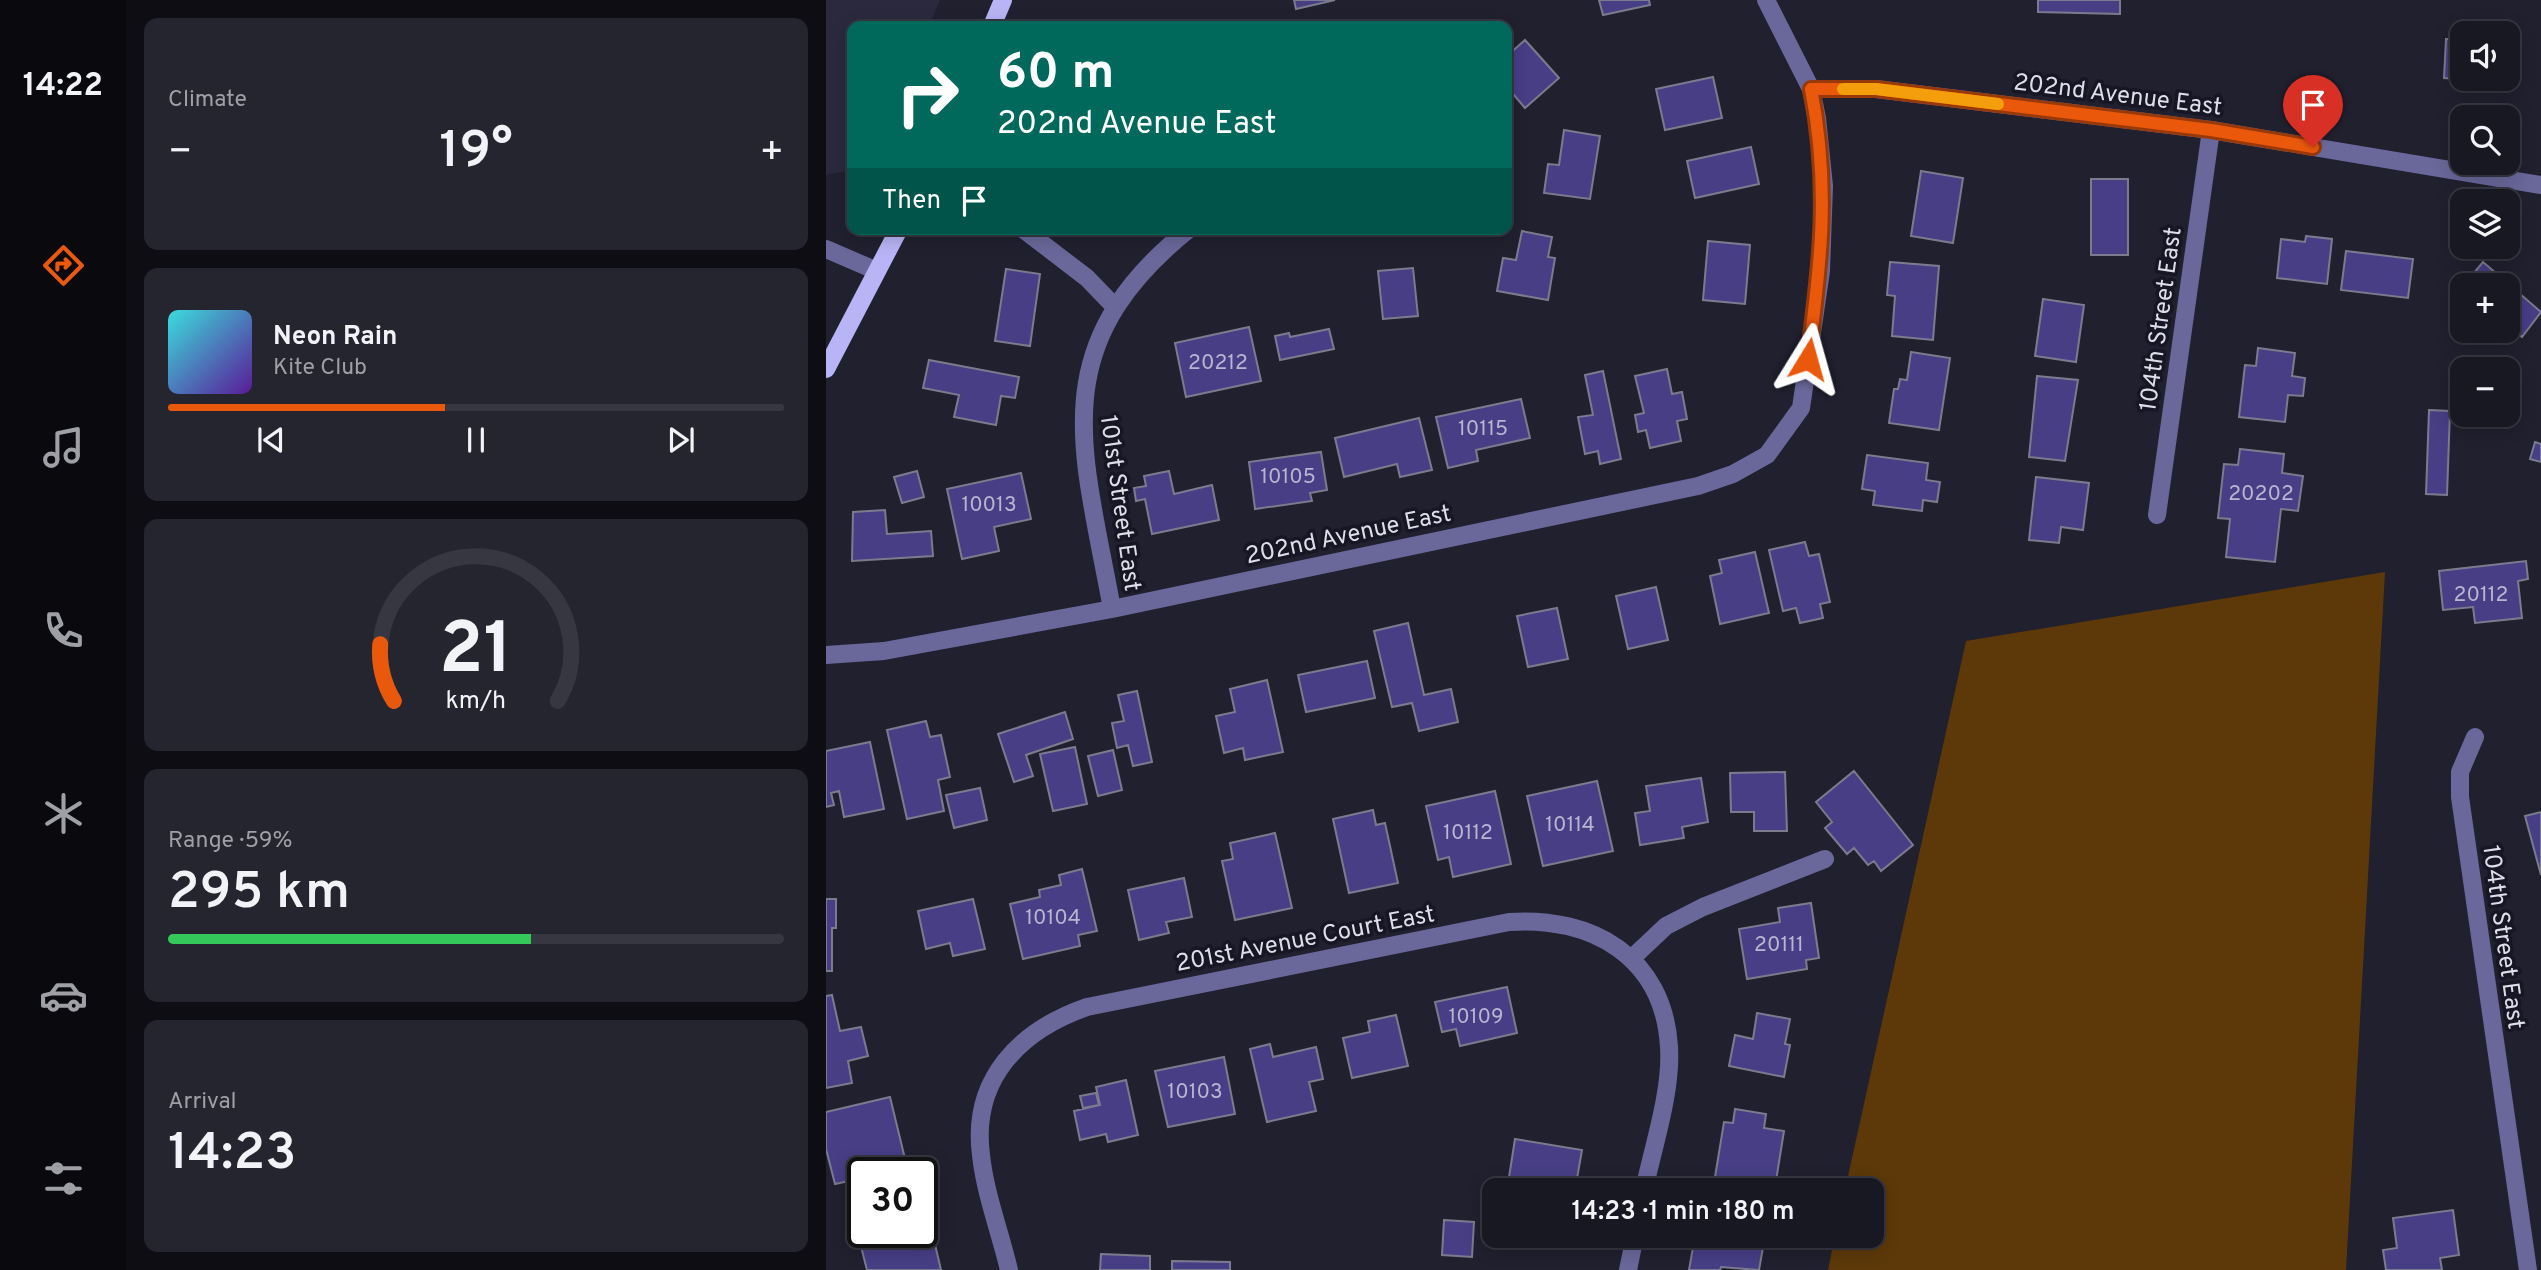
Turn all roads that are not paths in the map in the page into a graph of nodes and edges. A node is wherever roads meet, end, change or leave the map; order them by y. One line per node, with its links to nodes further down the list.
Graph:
1 (1003, 0): 3 (main road)
2 (1766, 0): 4 (street, 202nd Avenue East)
3 (994, 21)
4 (1811, 89): 5 (street, 202nd Avenue East); 15 (street, 202nd Avenue East)
5 (2211, 130): 6 (street, 202nd Avenue East); 14 (street, 104th Street East)
6 (2541, 185)
7 (896, 235): 11 (main road)
8 (1031, 235): 12 (street)
9 (1182, 235): 12 (street, 101st Street East)
10 (826, 249): 11 (street)
11 (877, 271): 13 (main road)
12 (1115, 307): 15 (street, 101st Street East)
13 (826, 369)
14 (2157, 515)
15 (1112, 609): 16 (street, 202nd Avenue East)
16 (826, 655)
17 (2474, 737): 24 (street, 104th Street East)
18 (1825, 859): 19 (street)
19 (1630, 958): 20 (street, 201st Avenue Court East); 22 (street, 201st Avenue Court East)
20 (1646, 1178)
21 (1633, 1248): 23 (street)
22 (1009, 1270)
23 (1628, 1270)
24 (2528, 1270)

